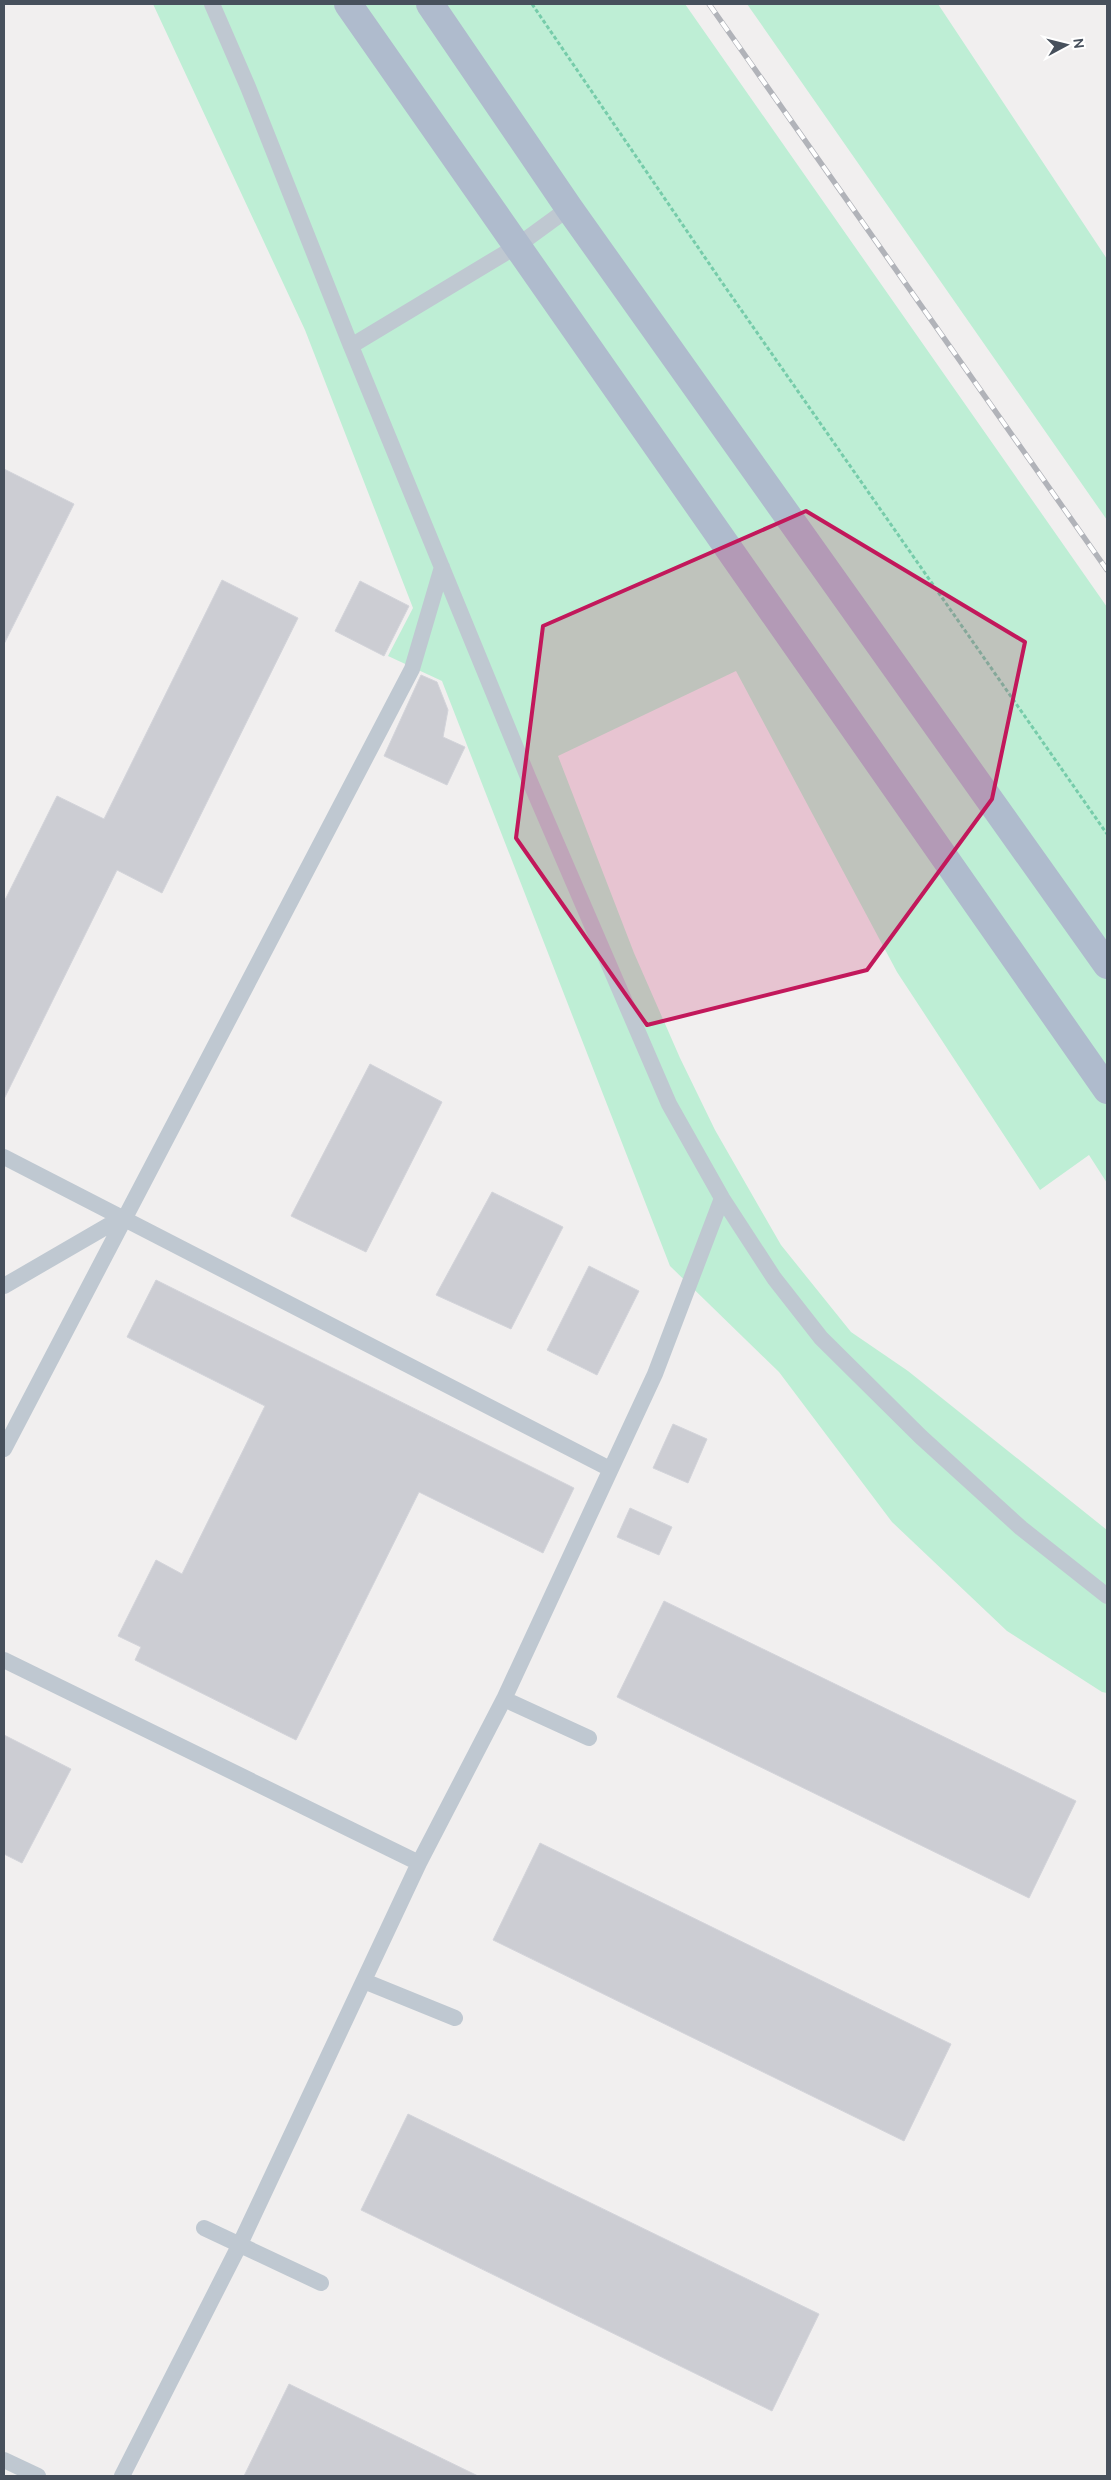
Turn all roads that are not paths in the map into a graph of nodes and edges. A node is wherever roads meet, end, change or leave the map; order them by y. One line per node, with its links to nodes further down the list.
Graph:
1 (212, 4): 6 (lane)
2 (348, 4): 5 (main road)
3 (430, 4): 4 (main road)
4 (570, 208): 5 (lane); 8 (main road)
5 (517, 246): 6 (lane); 9 (main road)
6 (351, 346): 7 (lane)
7 (442, 567): 11 (lane); 12 (lane)
8 (1107, 965)
9 (1107, 1090)
10 (4, 1157): 12 (lane)
11 (722, 1198): 15 (lane); 16 (lane)
12 (123, 1217): 13 (lane); 14 (lane); 15 (lane)
13 (4, 1286)
14 (4, 1449)
15 (610, 1469): 18 (lane)
16 (1107, 1596)
17 (4, 1660): 20 (lane)
18 (504, 1699): 19 (lane); 20 (lane)
19 (590, 1738)
20 (419, 1863): 21 (lane)
21 (364, 1981): 22 (lane); 24 (lane)
22 (455, 2018)
23 (204, 2228): 24 (lane)
24 (240, 2244): 25 (lane); 28 (lane)
25 (320, 2283)
26 (4, 2460): 27 (lane)
27 (38, 2476)
28 (122, 2476)

